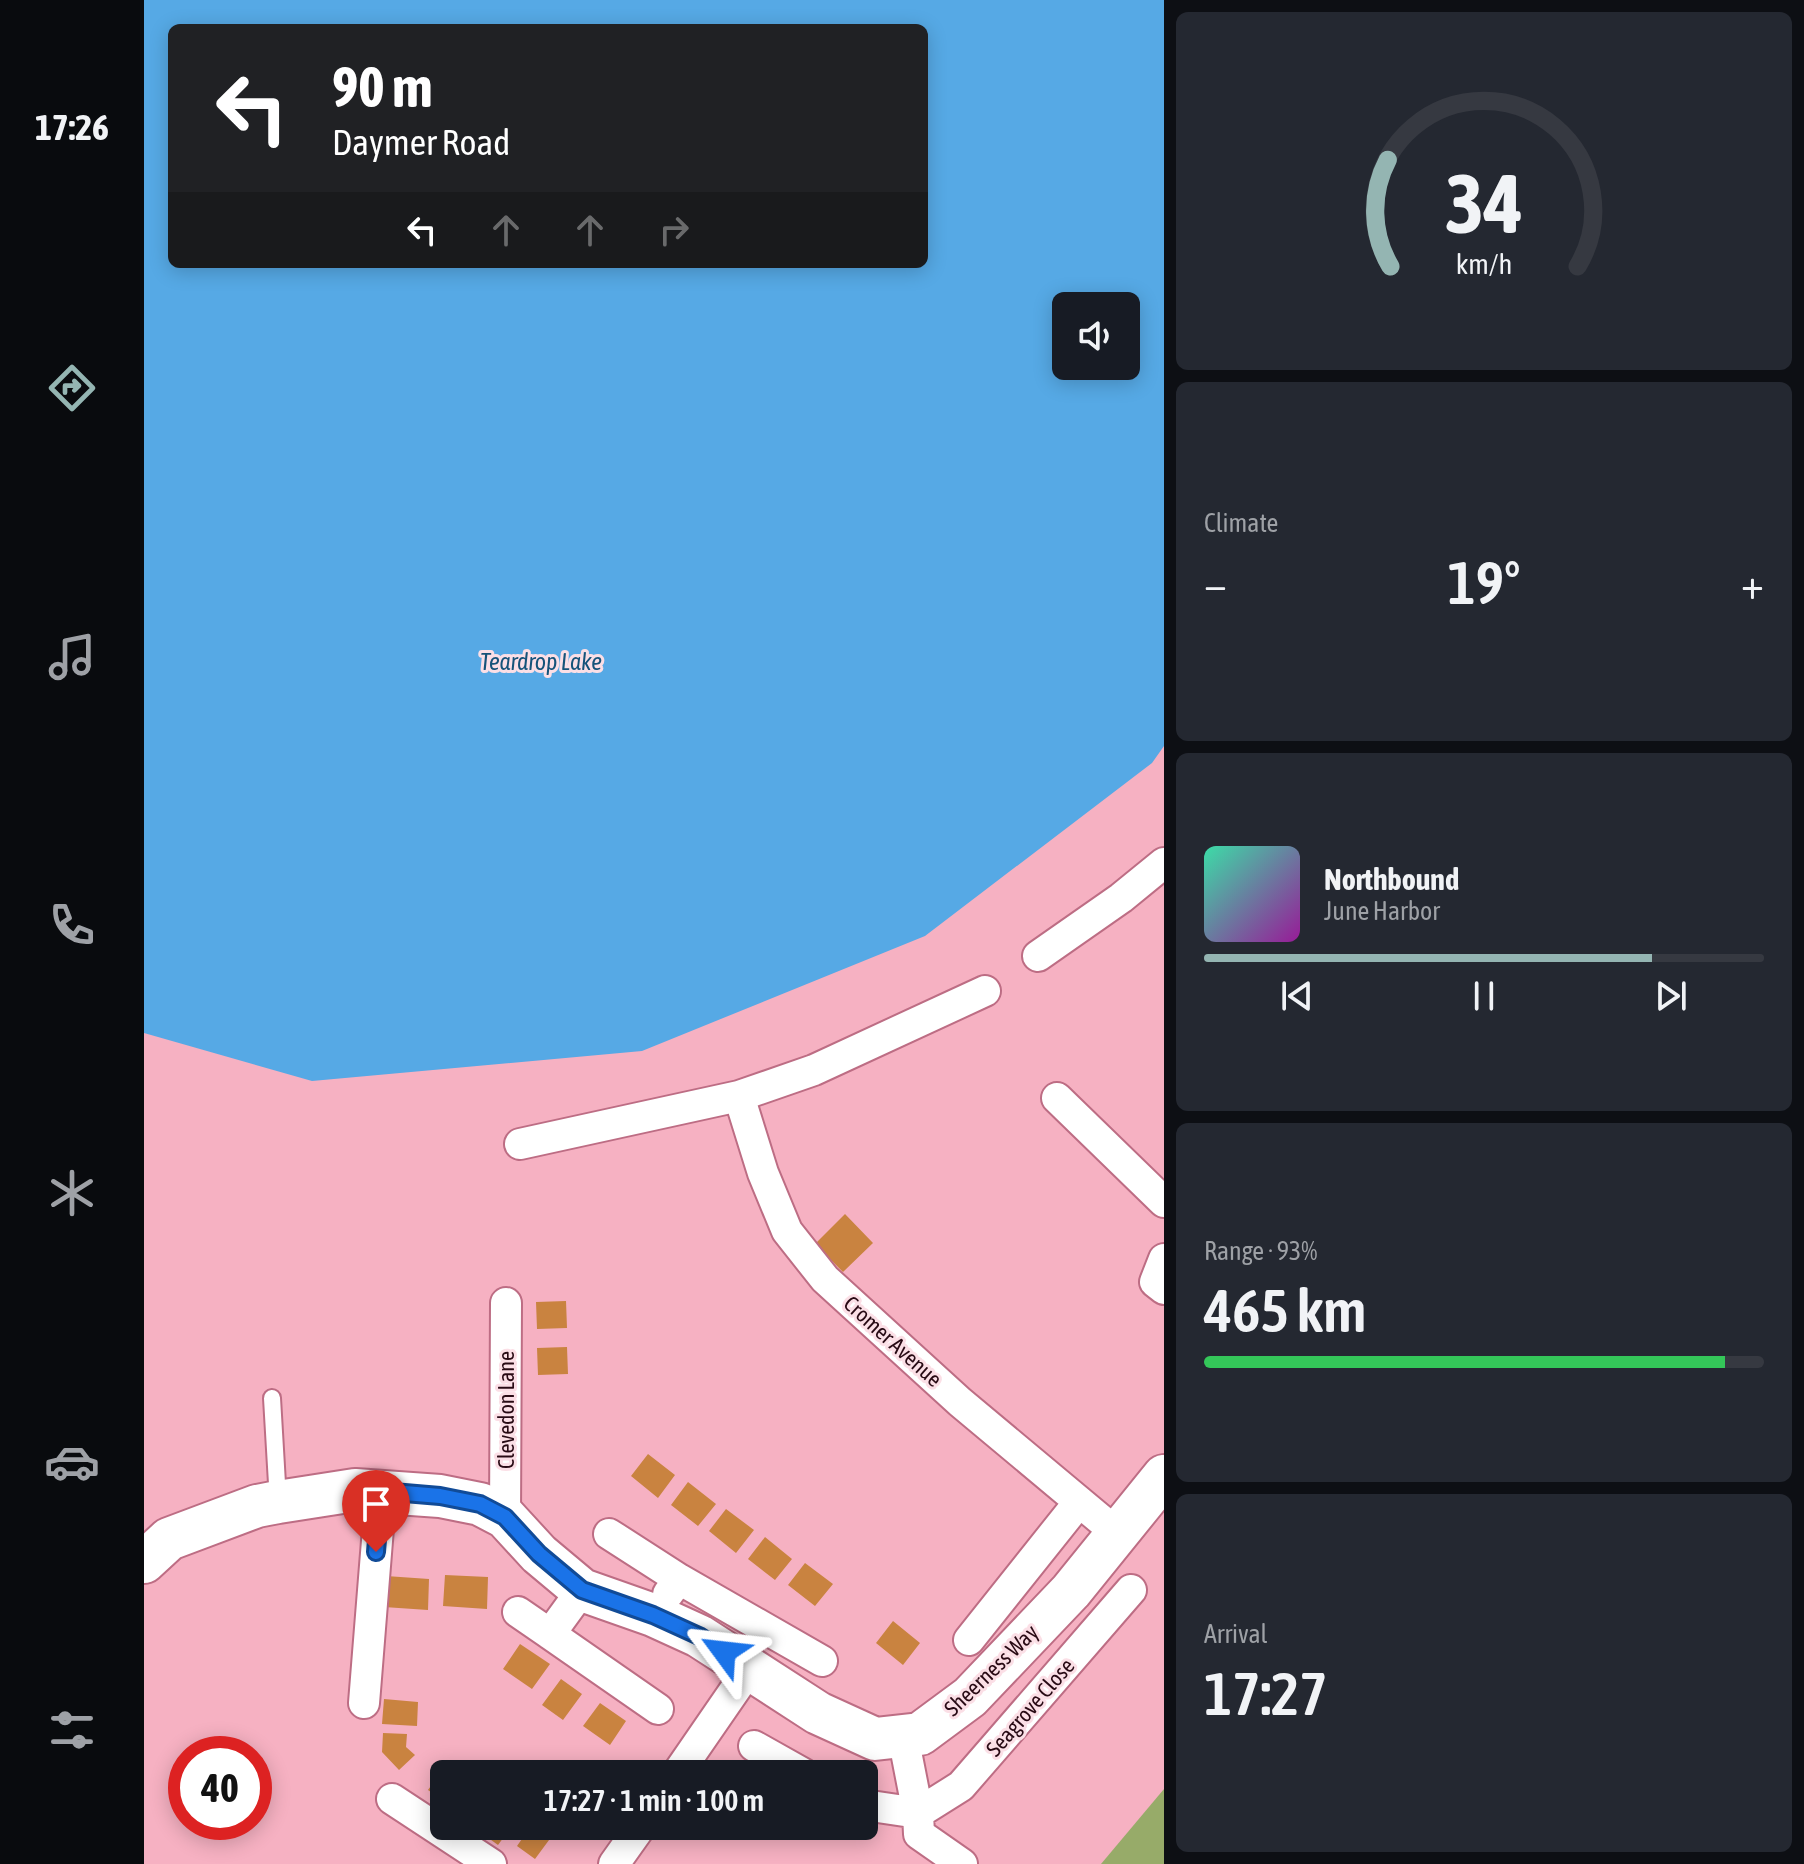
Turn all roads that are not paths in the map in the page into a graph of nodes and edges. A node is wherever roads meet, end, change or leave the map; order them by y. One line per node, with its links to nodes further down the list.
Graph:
1 (1164, 863): 2 (street)
2 (1038, 956)
3 (985, 991): 4 (street)
4 (739, 1096): 6 (street); 15 (street, Cromer Avenue)
5 (1057, 1098): 7 (street)
6 (520, 1144)
7 (1164, 1202)
8 (1164, 1259): 9 (street)
9 (1164, 1289)
10 (506, 1303): 16 (street, Clevedon Lane)
11 (272, 1398): 14 (lane)
12 (1163, 1482): 18 (street, Sheerness Way)
13 (381, 1491): 14 (street, Sheerness Way); 16 (street, Sheerness Way); 29 (street)
14 (278, 1502): 19 (street, Sheerness Way)
15 (1079, 1502): 18 (street, Cromer Avenue); 26 (street, Sheerness Way)
16 (505, 1517): 21 (street, Sheerness Way)
17 (609, 1534): 20 (street)
18 (1118, 1534): 31 (street, Sheerness Way)
19 (144, 1562)
20 (679, 1579): 24 (street); 27 (street)
21 (582, 1590): 24 (street, Sheerness Way); 25 (street)
22 (1131, 1590): 37 (street, Seagrove Close)
23 (518, 1612): 25 (street)
24 (653, 1615): 28 (street, Sheerness Way)
25 (550, 1634): 30 (street)
26 (969, 1640)
27 (822, 1661)
28 (750, 1668): 31 (street, Sheerness Way); 33 (street)
29 (364, 1703)
30 (658, 1709)
31 (903, 1736): 37 (street)
32 (754, 1746): 34 (street)
33 (687, 1760)
34 (779, 1760)
35 (392, 1799): 39 (street)
36 (878, 1807): 37 (street)
37 (918, 1813): 41 (street)
38 (631, 1840): 40 (street)
39 (491, 1864)
40 (614, 1864)
41 (962, 1864)

